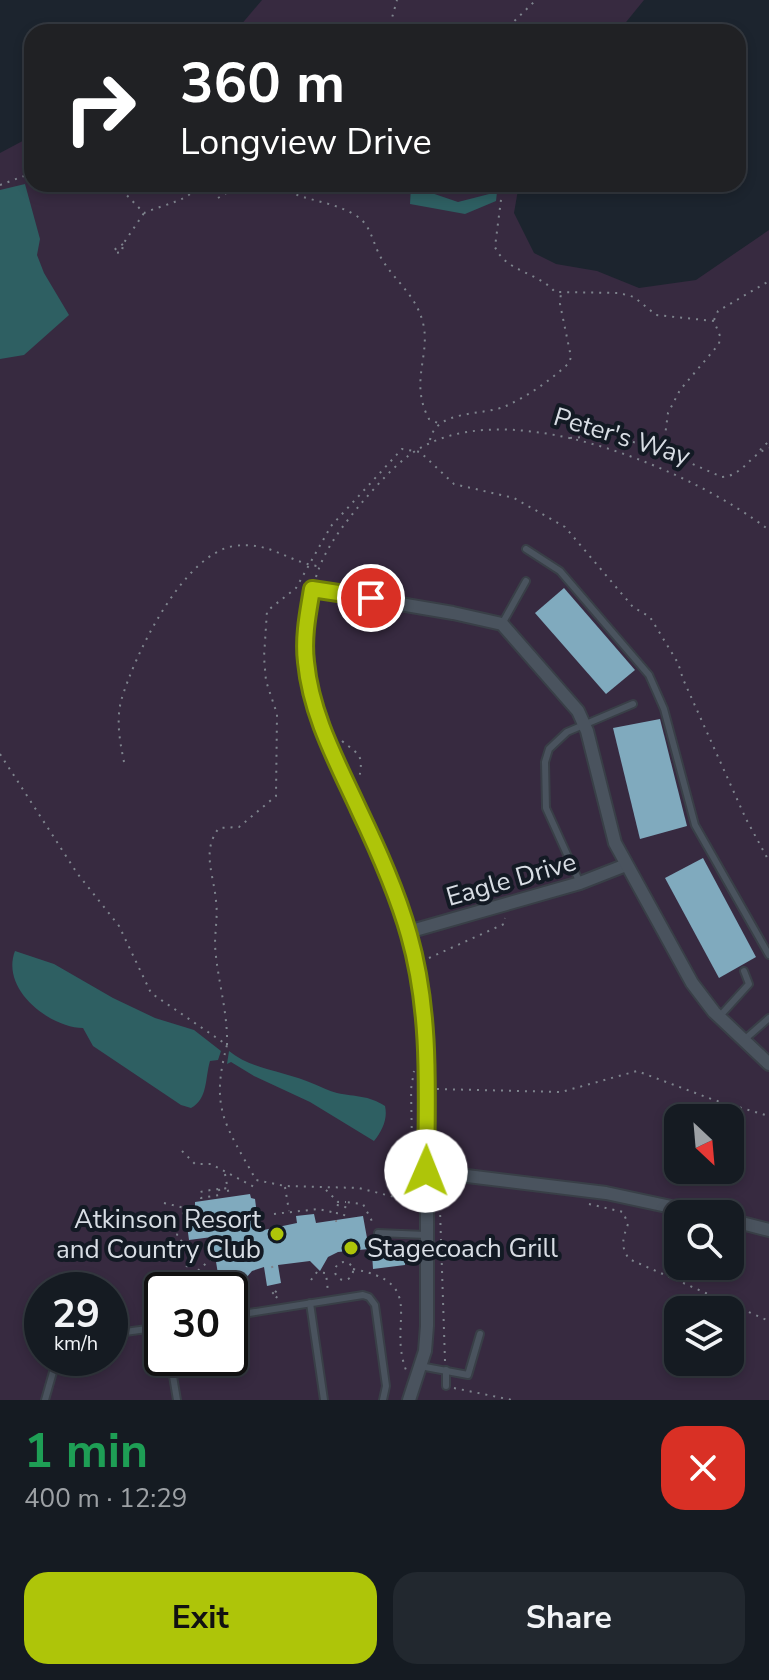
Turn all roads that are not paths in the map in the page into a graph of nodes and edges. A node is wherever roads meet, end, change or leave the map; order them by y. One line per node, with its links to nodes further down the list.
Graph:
1 (526, 549): 9 (lane)
2 (526, 581): 3 (lane)
3 (502, 624): 5 (street); 8 (street)
4 (633, 704): 5 (lane)
5 (584, 725): 6 (street); 7 (lane)
6 (626, 865): 7 (street, Eagle Drive); 11 (street)
7 (580, 883): 8 (street, Eagle Drive)
8 (408, 932): 15 (street)
9 (769, 955)
10 (744, 971): 11 (lane)
11 (719, 1017): 13 (street)
12 (769, 1018): 13 (lane)
13 (744, 1040): 14 (street)
14 (769, 1064)
15 (426, 1171): 16 (street); 20 (street)
16 (664, 1205)
17 (744, 1224): 18 (street)
18 (769, 1230)
19 (378, 1233): 20 (lane)
20 (426, 1235): 25 (street)
21 (310, 1303): 22 (lane); 31 (lane); 32 (lane)
22 (248, 1313)
23 (480, 1334): 24 (lane)
24 (446, 1370): 25 (lane); 28 (lane)
25 (419, 1372): 33 (street)
26 (52, 1376): 29 (lane)
27 (173, 1376): 30 (lane)
28 (446, 1386)
29 (45, 1400)
30 (177, 1400)
31 (324, 1400)
32 (383, 1400)
33 (409, 1400)

